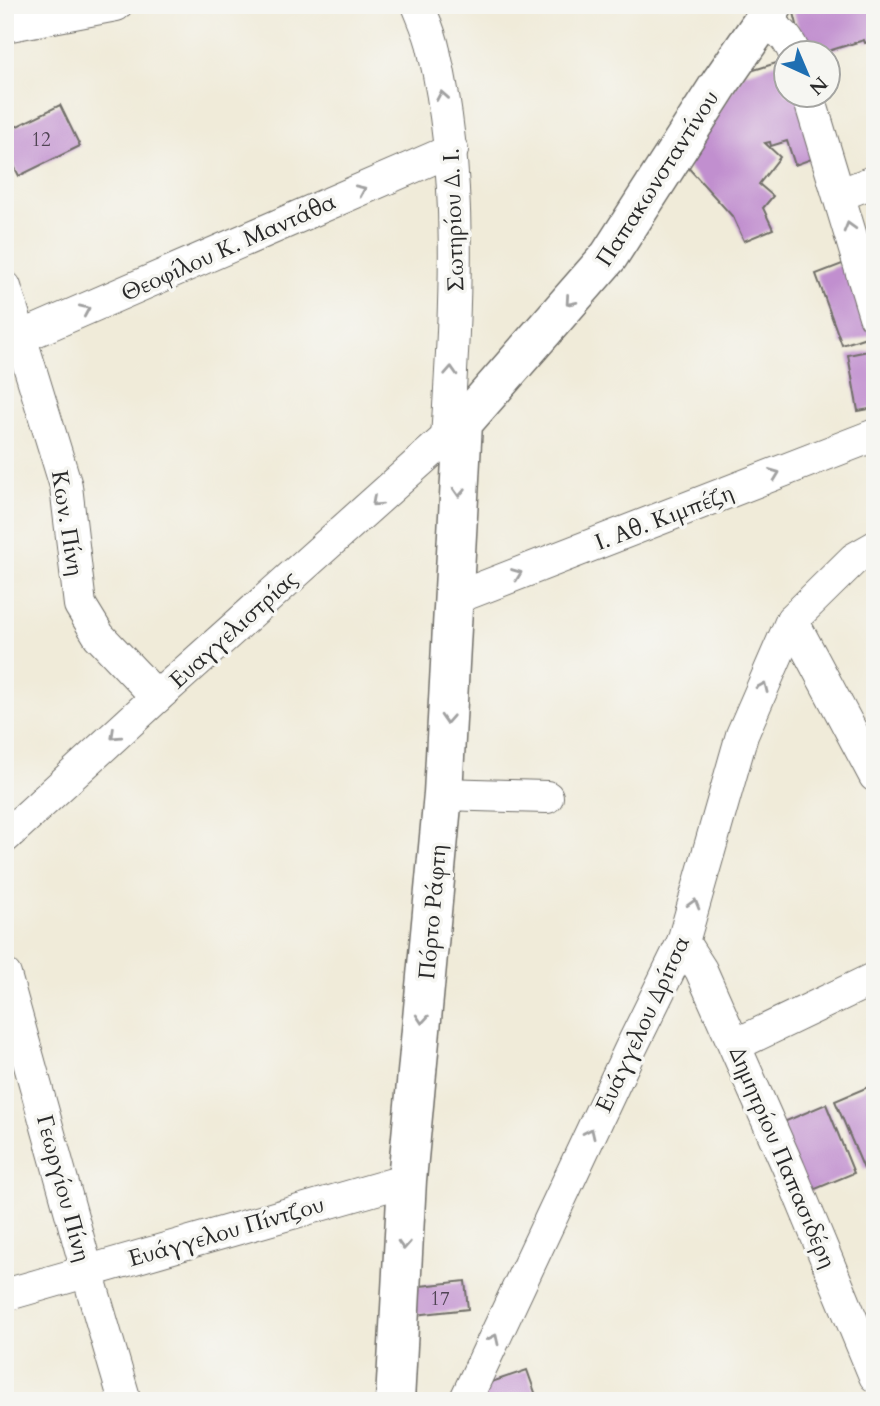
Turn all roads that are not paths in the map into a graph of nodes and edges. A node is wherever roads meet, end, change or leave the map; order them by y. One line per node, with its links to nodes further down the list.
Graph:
1 (116, 5): 4 (street)
2 (418, 5): 7 (street, Σωτηρίου Δ. Ι., one-way to 2)
3 (768, 14): 5 (street); 13 (main road, Παπακωνσταντίνου, one-way to 13)
4 (5, 26)
5 (787, 38)
6 (812, 108): 9 (street)
7 (452, 150): 12 (street, Θεοφίλου Κ. Μαντάθα, one-way to 7); 13 (street, Σωτηρίου Δ. Ι., one-way to 7)
8 (875, 181): 9 (street)
9 (839, 195): 11 (street, one-way to 9)
10 (5, 287): 12 (street, Κων. Πίνη)
11 (875, 316)
12 (14, 341): 18 (street, Κων. Πίνη)
13 (455, 431): 16 (main road, Πόρτο Ράφτη, one-way to 16); 18 (street, Ευαγγελιστρίας, one-way to 18)
14 (875, 435): 16 (street, Ι. Αθ. Κιμπέζη, one-way to 14)
15 (875, 548): 17 (street, Ευάγγελου Δρίτσα)
16 (453, 599): 20 (main road, Πόρτο Ράφτη, one-way to 20)
17 (793, 620): 19 (street); 23 (street, Ευάγγελου Δρίτσα, one-way to 17)
18 (157, 697): 22 (street, Ευαγγελιστρίας, one-way to 22)
19 (875, 776)
20 (443, 794): 21 (street); 27 (main road, Πόρτο Ράφτη, one-way to 27)
21 (547, 797)
22 (5, 837)
23 (683, 942): 26 (street, Δημητρίου Παπασιδέρη); 33 (street, Ευάγγελου Δρίτσα, one-way to 23)
24 (5, 975): 28 (street, Γεωργίου Πίνη)
25 (875, 978): 26 (street)
26 (735, 1045): 30 (street, Δημητρίου Παπασιδέρη)
27 (407, 1180): 28 (street, Ευάγγελου Πίντζου); 32 (main road, Πόρτο Ράφτη, one-way to 32)
28 (87, 1271): 29 (street, Ευάγγελου Πίντζου); 31 (street, Γεωργίου Πίνη)
29 (5, 1295)
30 (875, 1376)
31 (125, 1401)
32 (395, 1401)
33 (465, 1401)

